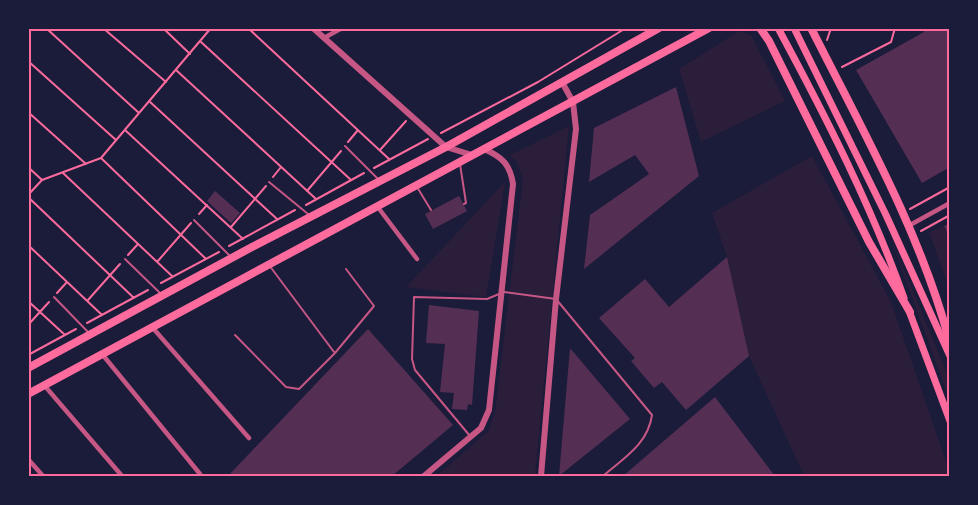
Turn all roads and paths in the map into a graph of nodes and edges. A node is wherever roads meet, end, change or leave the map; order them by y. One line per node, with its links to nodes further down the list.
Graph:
1 (46, 28): 29 (path)
2 (104, 28): 24 (path)
3 (163, 28): 20 (path)
4 (211, 28): 18 (path)
5 (248, 28): 32 (path)
6 (313, 28): 17 (street)
7 (342, 28): 17 (street)
8 (626, 28): 33 (path)
9 (659, 28): 25 (main road)
10 (709, 28): 27 (main road)
11 (760, 28): 94 (main road)
12 (778, 28): 94 (main road)
13 (794, 28): 104 (main road)
14 (811, 28): 69 (main road)
15 (831, 28): 19 (path)
16 (895, 28): 22 (path)
17 (324, 38): 30 (street)
18 (200, 41): 20 (path); 43 (path)
19 (826, 43)
20 (190, 54): 23 (path)
21 (28, 61): 34 (path)
22 (838, 68)
23 (176, 70): 24 (path); 47 (path)
24 (166, 82): 26 (path)
25 (562, 82): 27 (street); 37 (main road)
26 (149, 101): 29 (path); 57 (path)
27 (573, 102): 38 (main road); 90 (street)
28 (28, 112): 45 (path)
29 (139, 113): 31 (path)
30 (411, 116): 33 (street); 39 (path)
31 (125, 130): 34 (path); 61 (path)
32 (358, 130): 36 (path); 39 (path)
33 (434, 136): 35 (path); 37 (street)
34 (116, 140): 41 (path)
35 (417, 145)
36 (345, 146): 43 (path); 51 (lane)
37 (446, 147): 40 (street); 51 (main road)
38 (484, 149): 40 (main road); 86 (street)
39 (380, 150): 42 (path)
40 (472, 155): 44 (main road)
41 (101, 158): 45 (path); 72 (path)
42 (390, 159)
43 (331, 162): 50 (path); 55 (path)
44 (459, 162): 53 (main road); 60 (lane)
45 (86, 164): 48 (path)
46 (28, 167): 49 (path)
47 (281, 167): 52 (path); 55 (path)
48 (63, 172): 49 (path); 74 (path)
49 (42, 180): 56 (path)
50 (351, 180)
51 (380, 181): 66 (main road)
52 (269, 182): 57 (path); 66 (lane)
53 (416, 185): 62 (main road); 64 (lane)
54 (950, 187): 63 (path)
55 (307, 191): 58 (path)
56 (28, 196): 83 (path)
57 (255, 199): 68 (path); 70 (path)
58 (316, 200)
59 (950, 203): 69 (street)
60 (464, 204)
61 (207, 205): 67 (path); 70 (path)
62 (376, 205): 79 (street); 81 (main road)
63 (910, 209)
64 (431, 210)
65 (950, 215): 71 (path)
66 (310, 216): 76 (main road)
67 (194, 220): 72 (path); 76 (lane)
68 (278, 220)
69 (910, 225): 101 (main road)
70 (230, 227): 73 (path)
71 (920, 231)
72 (181, 235): 78 (path); 80 (path)
73 (243, 239)
74 (138, 244): 77 (path); 80 (path)
75 (28, 245): 85 (path)
76 (232, 258): 87 (main road)
77 (125, 259): 83 (path); 87 (lane)
78 (206, 259)
79 (417, 259)
80 (157, 262): 84 (path)
81 (268, 263): 97 (main road); 102 (lane)
82 (346, 269): 102 (lane)
83 (111, 275): 89 (path); 92 (path)
84 (172, 277)
85 (68, 282): 88 (path); 92 (path)
86 (502, 291): 90 (lane); 109 (street); 109 (lane)
87 (162, 295): 98 (main road)
88 (54, 297): 93 (path); 98 (lane)
89 (134, 298)
90 (556, 299): 116 (street); 117 (lane)
91 (28, 301): 93 (path)
92 (88, 301): 95 (path)
93 (40, 312): 96 (path); 100 (path)
94 (909, 312): 108 (main road)
95 (102, 315)
96 (28, 325)
97 (152, 327): 103 (main road); 110 (street)
98 (89, 334): 105 (main road)
99 (235, 334): 102 (lane)
100 (65, 335)
101 (950, 343)
102 (335, 353)
103 (102, 354): 106 (main road); 112 (street)
104 (950, 357)
105 (28, 368)
106 (44, 385): 107 (main road); 114 (street)
107 (28, 394)
108 (950, 421)
109 (471, 437): 115 (street)
110 (249, 438)
111 (28, 459): 113 (street)
112 (200, 474)
113 (43, 477)
114 (123, 477)
115 (424, 477)
116 (541, 477)
117 (603, 477)

